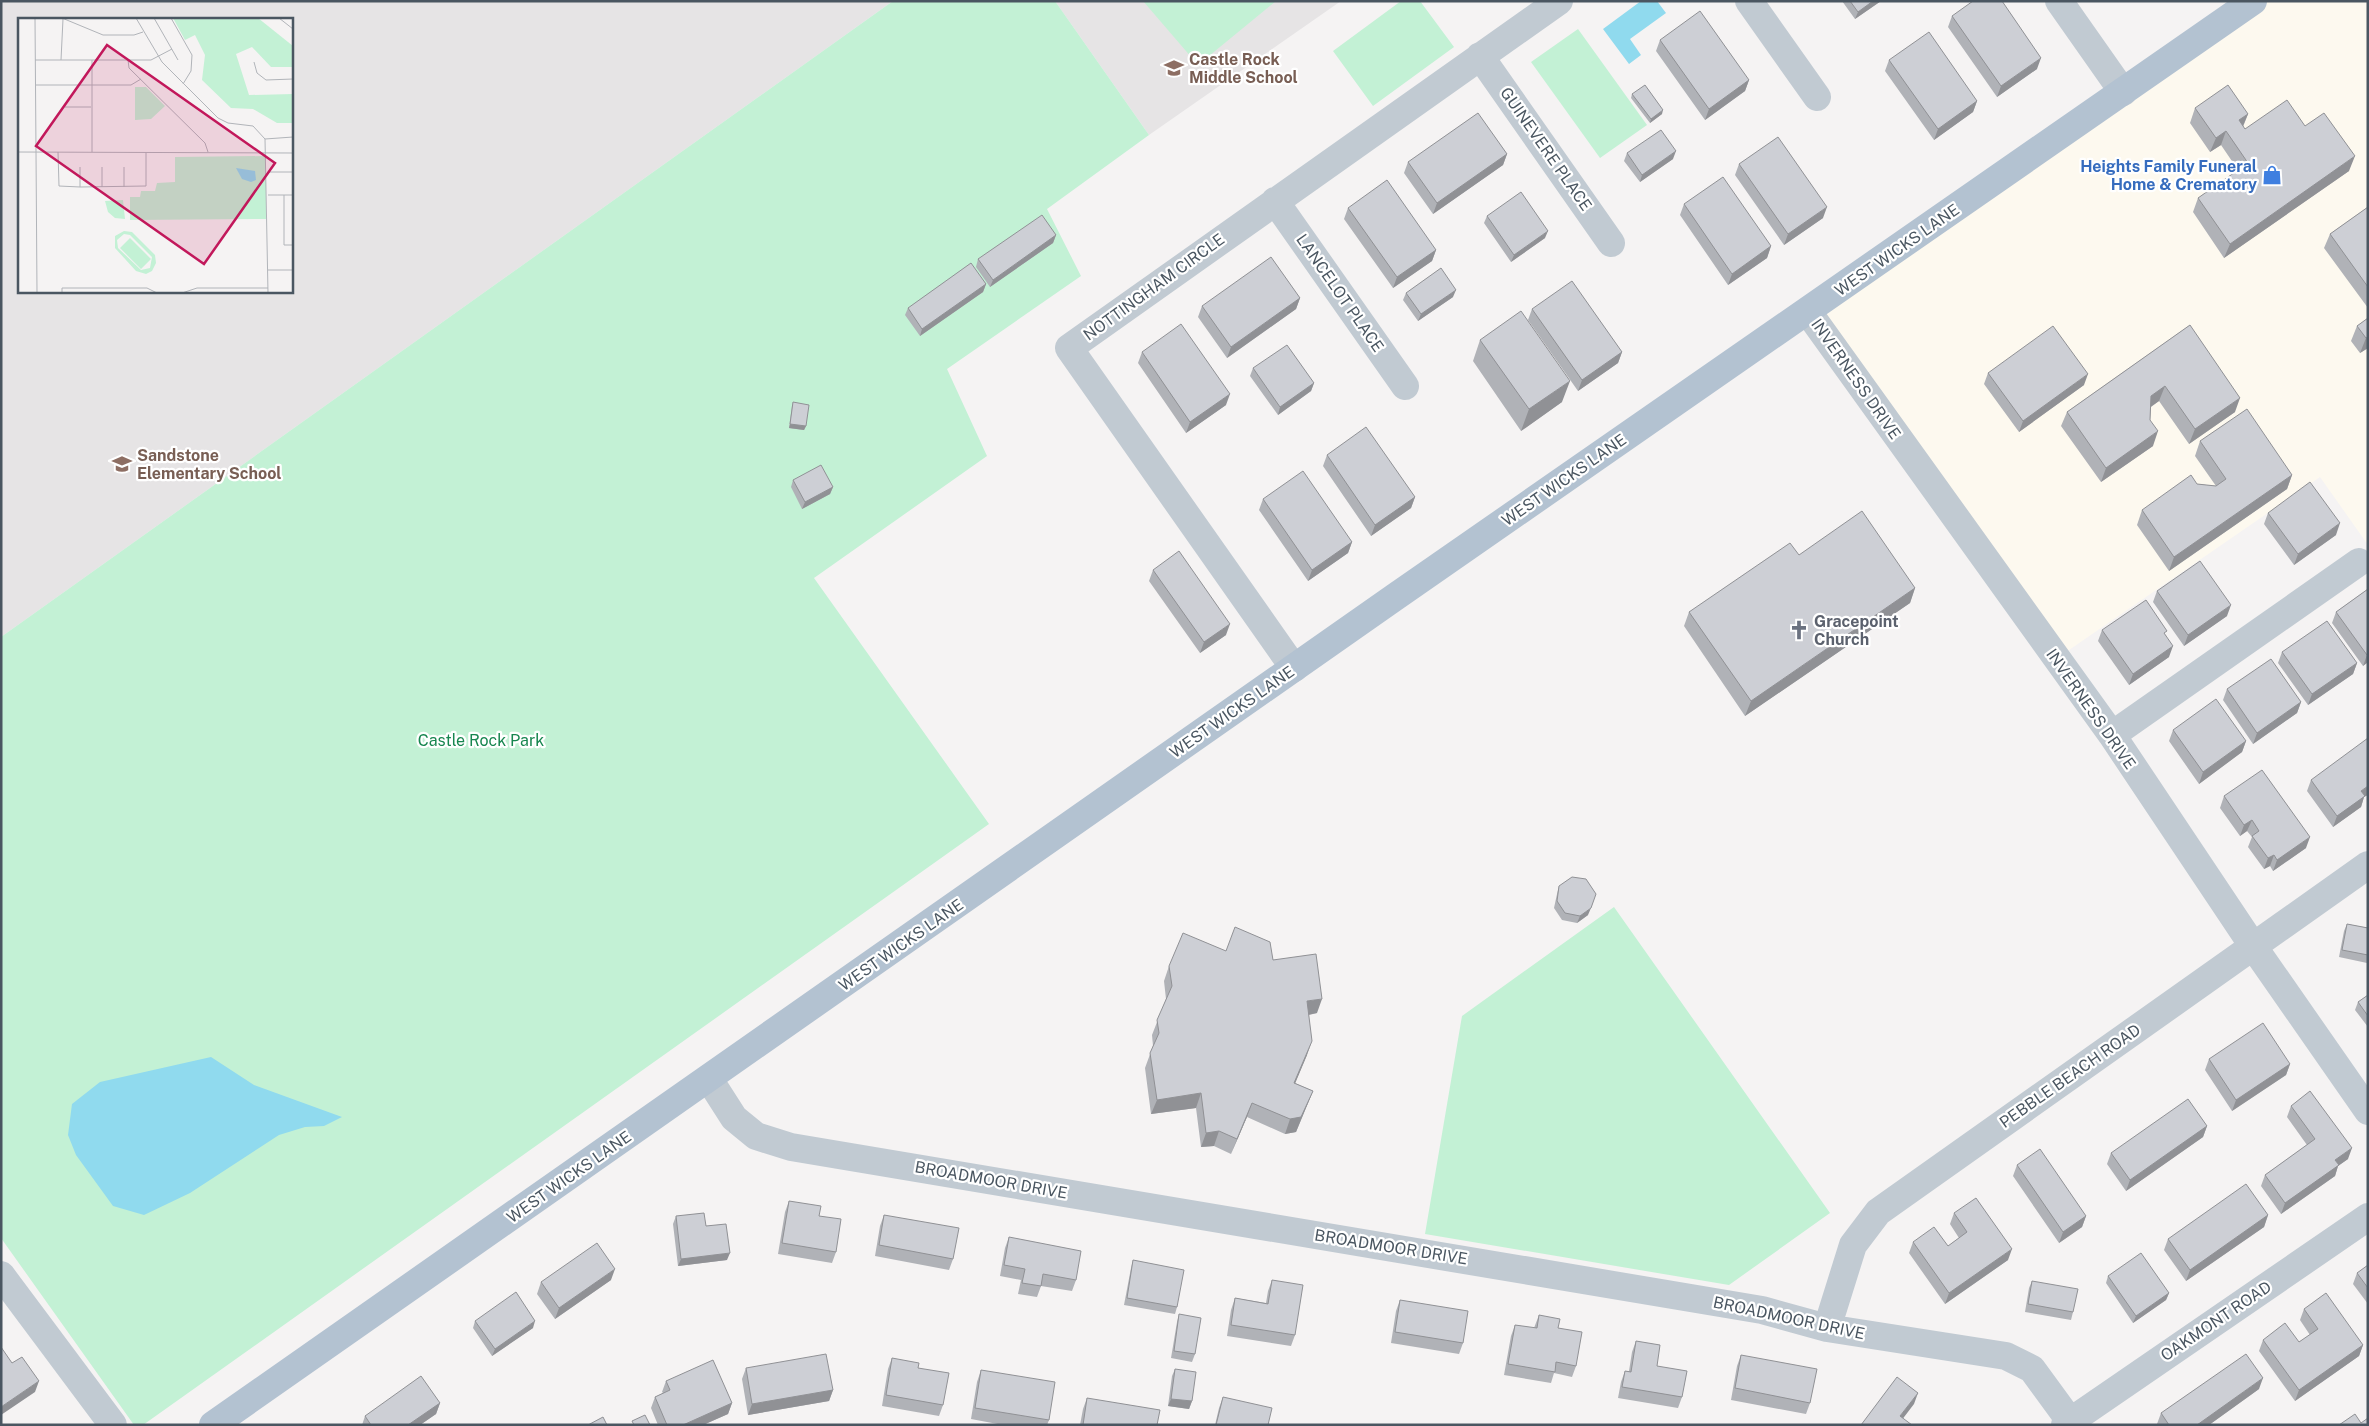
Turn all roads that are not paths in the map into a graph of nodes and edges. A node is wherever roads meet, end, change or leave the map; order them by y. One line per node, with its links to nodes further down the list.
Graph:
1 (1559, 1): 5 (street, NOTTINGHAM CIRCLE)
2 (1749, 1): 7 (street)
3 (2058, 1): 6 (street)
4 (2253, 1): 6 (main road, WEST WICKS LANE)
5 (1480, 56): 8 (street, NOTTINGHAM CIRCLE); 9 (street, GUINEVERE PLACE)
6 (2123, 92): 10 (main road, WEST WICKS LANE)
7 (1818, 97)
8 (1275, 201): 11 (street, LANCELOT PLACE); 13 (street, NOTTINGHAM CIRCLE)
9 (1611, 243)
10 (1808, 312): 13 (main road, WEST WICKS LANE); 14 (street, INVERNESS DRIVE)
11 (1405, 386)
12 (2359, 562): 14 (street)
13 (1294, 668): 17 (main road, WEST WICKS LANE)
14 (2112, 735): 16 (street, INVERNESS DRIVE)
15 (2368, 865): 16 (street, PEBBLE BEACH ROAD)
16 (2253, 946): 18 (street, INVERNESS DRIVE); 21 (street, PEBBLE BEACH ROAD)
17 (709, 1079): 21 (street, BROADMOOR DRIVE); 24 (main road, WEST WICKS LANE)
18 (2368, 1111)
19 (2368, 1217): 22 (street, OAKMONT ROAD)
20 (5, 1290): 23 (street)
21 (1827, 1328): 22 (street, BROADMOOR DRIVE)
22 (2068, 1423)
23 (113, 1425)
24 (213, 1425)

